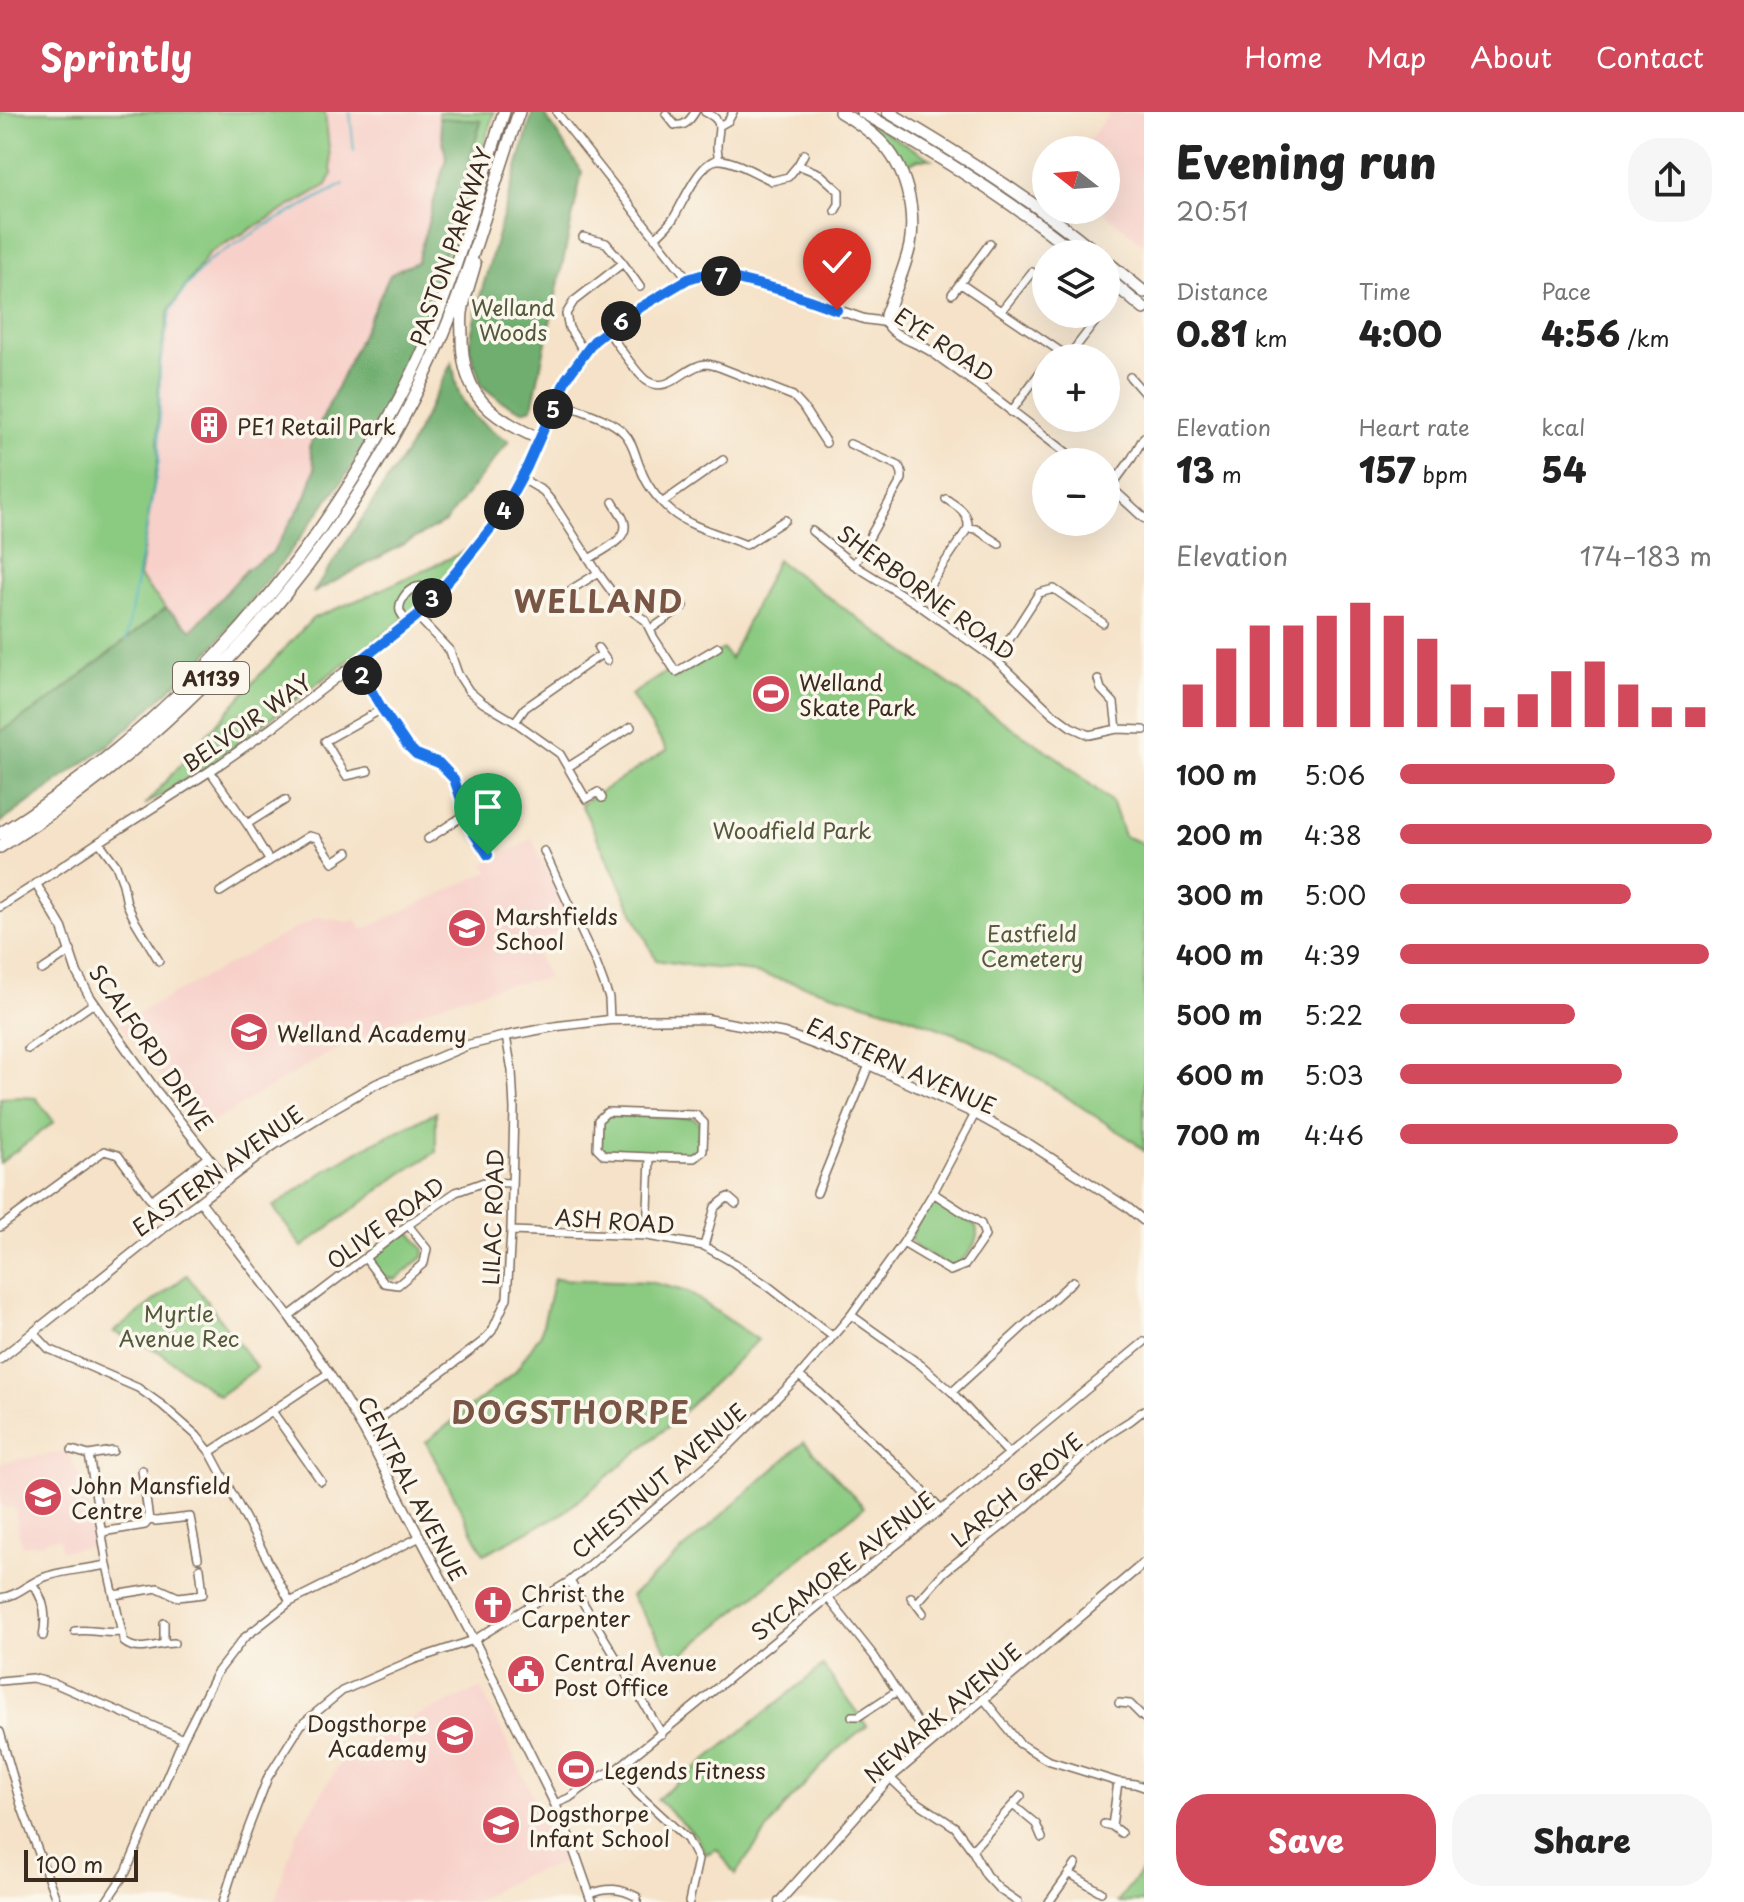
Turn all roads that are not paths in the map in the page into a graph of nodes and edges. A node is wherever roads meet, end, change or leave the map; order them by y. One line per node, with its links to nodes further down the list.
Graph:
1 (504, 112): 88 (highway, PASTON PARKWAY / A1139)
2 (519, 112): 16 (highway, PASTON PARKWAY / A1139)
3 (695, 112): 10 (street)
4 (705, 112): 11 (street)
5 (733, 112): 11 (street)
6 (840, 112): 33 (highway)
7 (862, 112): 19 (highway)
8 (888, 112): 20 (highway)
9 (557, 113): 18 (street)
10 (666, 114)
11 (719, 126): 13 (street)
12 (804, 154): 14 (street)
13 (719, 160): 14 (street); 18 (street)
14 (798, 165): 15 (street)
15 (849, 208)
16 (486, 209): 43 (highway); 91 (highway, PASTON PARKWAY / A1139)
17 (583, 237): 22 (street)
18 (655, 238): 25 (street)
19 (1058, 240)
20 (1082, 240)
21 (990, 243): 26 (street)
22 (623, 263): 27 (street); 36 (street)
23 (1032, 272): 32 (street)
24 (1120, 272): 29 (highway)
25 (688, 279): 33 (street, EYE ROAD); 34 (street, BELVOIR WAY)
26 (961, 284): 30 (street); 32 (street)
27 (640, 287)
28 (1120, 289): 31 (highway)
29 (1144, 292)
30 (952, 294)
31 (1144, 309)
32 (1001, 311): 35 (street)
33 (886, 322): 41 (street, EYE ROAD)
34 (607, 330): 36 (street, BELVOIR WAY); 44 (street)
35 (1050, 344)
36 (585, 353): 40 (street, BELVOIR WAY)
37 (1130, 377): 39 (street)
38 (1032, 383): 41 (street)
39 (1144, 393)
40 (557, 401): 43 (street, BELVOIR WAY); 53 (street)
41 (1011, 412): 46 (street, EYE ROAD)
42 (1144, 437): 48 (street)
43 (540, 439): 49 (street, BELVOIR WAY)
44 (826, 443)
45 (850, 444): 60 (street)
46 (1059, 448)
47 (723, 460): 53 (street)
48 (1120, 472)
49 (521, 478): 59 (street); 63 (street, BELVOIR WAY)
50 (1120, 495): 54 (street)
51 (946, 499): 56 (street)
52 (613, 502): 59 (street)
53 (663, 502): 55 (street)
54 (1144, 518)
55 (785, 520)
56 (968, 528): 58 (street); 64 (street)
57 (812, 531): 60 (street, SHERBORNE ROAD)
58 (999, 544)
59 (589, 559): 61 (street)
60 (854, 565): 64 (street, SHERBORNE ROAD)
61 (598, 573): 62 (street); 69 (street)
62 (572, 589)
63 (432, 598): 66 (street, BELVOIR WAY); 67 (street)
64 (917, 604): 72 (street, SHERBORNE ROAD)
65 (684, 606): 69 (street)
66 (417, 616): 67 (street, BELVOIR WAY); 76 (street)
67 (409, 623): 73 (street, BELVOIR WAY)
68 (1103, 623): 72 (street)
69 (651, 629): 70 (street)
70 (718, 647)
71 (602, 654): 76 (street)
72 (996, 660): 78 (street, SHERBORNE ROAD)
73 (356, 664): 75 (street); 81 (street, BELVOIR WAY)
74 (1098, 679): 78 (street)
75 (382, 709): 82 (street); 86 (street)
76 (515, 722): 80 (street)
77 (631, 727): 80 (street)
78 (1117, 729): 79 (street, SHERBORNE ROAD)
79 (1144, 730)
80 (568, 767): 83 (street)
81 (210, 771): 87 (street); 90 (street, BELVOIR WAY)
82 (368, 771)
83 (602, 798)
84 (285, 800): 87 (street)
85 (499, 804): 86 (street)
86 (468, 818): 89 (street); 94 (street)
87 (247, 824): 95 (street)
88 (0, 834)
89 (428, 839)
90 (99, 842): 96 (street, BELVOIR WAY); 100 (street)
91 (0, 847)
92 (544, 851): 103 (street)
93 (348, 852): 95 (street)
94 (488, 855)
95 (269, 860): 97 (street)
96 (36, 884): 98 (street, BELVOIR WAY); 99 (street, SCALFORD DRIVE)
97 (220, 892)
98 (0, 907)
99 (71, 951): 101 (street); 102 (street, SCALFORD DRIVE)
100 (159, 961)
101 (42, 970)
102 (94, 1003): 105 (street); 108 (street, SCALFORD DRIVE)
103 (610, 1020): 104 (street, EASTERN AVENUE); 106 (street, EASTERN AVENUE)
104 (506, 1036): 110 (street, EASTERN AVENUE); 111 (street, LILAC ROAD)
105 (28, 1049)
106 (869, 1065): 107 (street, EASTERN AVENUE); 112 (street)
107 (975, 1114): 113 (street, CHESTNUT AVENUE); 117 (street, EASTERN AVENUE)
108 (208, 1157): 110 (street, SCALFORD DRIVE); 114 (street)
109 (650, 1157): 109 (street); 122 (street)
110 (227, 1181): 115 (street, EASTERN AVENUE)
111 (511, 1183): 119 (street, OLIVE ROAD); 121 (street, LILAC ROAD)
112 (817, 1193)
113 (933, 1193): 123 (street, CHESTNUT AVENUE); 123 (street)
114 (151, 1200): 118 (street); 120 (street)
115 (201, 1202): 118 (street, EASTERN AVENUE); 128 (street, CENTRAL AVENUE)
116 (736, 1204): 124 (street)
117 (1144, 1221)
118 (169, 1224): 129 (street, EASTERN AVENUE)
119 (408, 1225): 125 (street, OLIVE ROAD); 125 (street)
120 (0, 1227)
121 (511, 1231): 122 (street, ASH ROAD); 138 (street, LILAC ROAD)
122 (647, 1236): 124 (street, ASH ROAD)
123 (903, 1243): 127 (street, CHESTNUT AVENUE)
124 (704, 1246): 130 (street, ASH ROAD)
125 (365, 1258): 128 (street, OLIVE ROAD)
126 (1073, 1281): 135 (street)
127 (851, 1315): 130 (street, CHESTNUT AVENUE); 135 (street)
128 (289, 1316): 133 (street, CENTRAL AVENUE)
129 (34, 1333): 132 (street, EASTERN AVENUE); 141 (street)
130 (832, 1336): 134 (street, CHESTNUT AVENUE)
131 (1144, 1342): 142 (street, SYCAMORE AVENUE)
132 (0, 1359)
133 (329, 1373): 137 (street); 138 (street, CENTRAL AVENUE)
134 (799, 1376): 148 (street); 156 (street, CHESTNUT AVENUE)
135 (952, 1392): 142 (street)
136 (1144, 1410): 144 (street, LARCH GROVE)
137 (272, 1411): 141 (street); 147 (street)
138 (364, 1431): 151 (street, CENTRAL AVENUE)
139 (72, 1450): 143 (street)
140 (113, 1451): 143 (street)
141 (210, 1452): 161 (street)
142 (1009, 1454): 148 (street, SYCAMORE AVENUE)
143 (89, 1455): 150 (street)
144 (1076, 1461): 146 (street); 162 (street, LARCH GROVE)
145 (142, 1470): 149 (street)
146 (1083, 1470)
147 (321, 1481)
148 (941, 1510): 160 (street, SYCAMORE AVENUE)
149 (149, 1520): 150 (street); 152 (street)
150 (102, 1532): 154 (street)
151 (420, 1537): 161 (street); 167 (street, CENTRAL AVENUE)
152 (198, 1558)
153 (1144, 1563): 172 (street, NEWARK AVENUE)
154 (107, 1565): 157 (street); 158 (street)
155 (200, 1568): 158 (street)
156 (570, 1581): 167 (street, CHESTNUT AVENUE); 177 (street)
157 (32, 1584): 159 (street); 166 (street)
158 (115, 1595): 165 (street)
159 (0, 1598)
160 (828, 1598): 171 (street); 177 (street, SYCAMORE AVENUE)
161 (290, 1602): 178 (street)
162 (923, 1613)
163 (164, 1623): 168 (street)
164 (75, 1631): 165 (street)
165 (121, 1632): 168 (street)
166 (43, 1636)
167 (474, 1640): 185 (street, CENTRAL AVENUE); 196 (street, CHESTNUT AVENUE)
168 (164, 1643): 169 (street)
169 (174, 1643)
170 (0, 1681): 178 (street)
171 (897, 1691): 174 (street); 179 (street)
172 (983, 1698): 179 (street, NEWARK AVENUE); 182 (street)
173 (1119, 1703): 175 (street)
174 (852, 1716)
175 (1144, 1718)
176 (0, 1732): 194 (street)
177 (662, 1734): 180 (street, SYCAMORE AVENUE)
178 (183, 1739): 195 (street)
179 (930, 1742): 181 (street, NEWARK AVENUE)
180 (618, 1768): 185 (street, SYCAMORE AVENUE); 198 (street)
181 (890, 1778): 189 (street); 199 (street, NEWARK AVENUE)
182 (1118, 1782): 183 (street); 187 (street)
183 (1144, 1787)
184 (1021, 1796): 186 (street)
185 (555, 1804): 193 (street, CENTRAL AVENUE)
186 (1013, 1805): 188 (street); 189 (street)
187 (1121, 1833)
188 (1042, 1838)
189 (972, 1850): 200 (street)
190 (1076, 1864): 191 (street)
191 (1069, 1873): 192 (street); 201 (street)
192 (1101, 1892)
193 (591, 1898): 197 (street)
194 (57, 1902)
195 (106, 1902)
196 (223, 1902)
197 (637, 1902)
198 (689, 1902)
199 (779, 1902)
200 (1018, 1902)
201 (1049, 1902)

